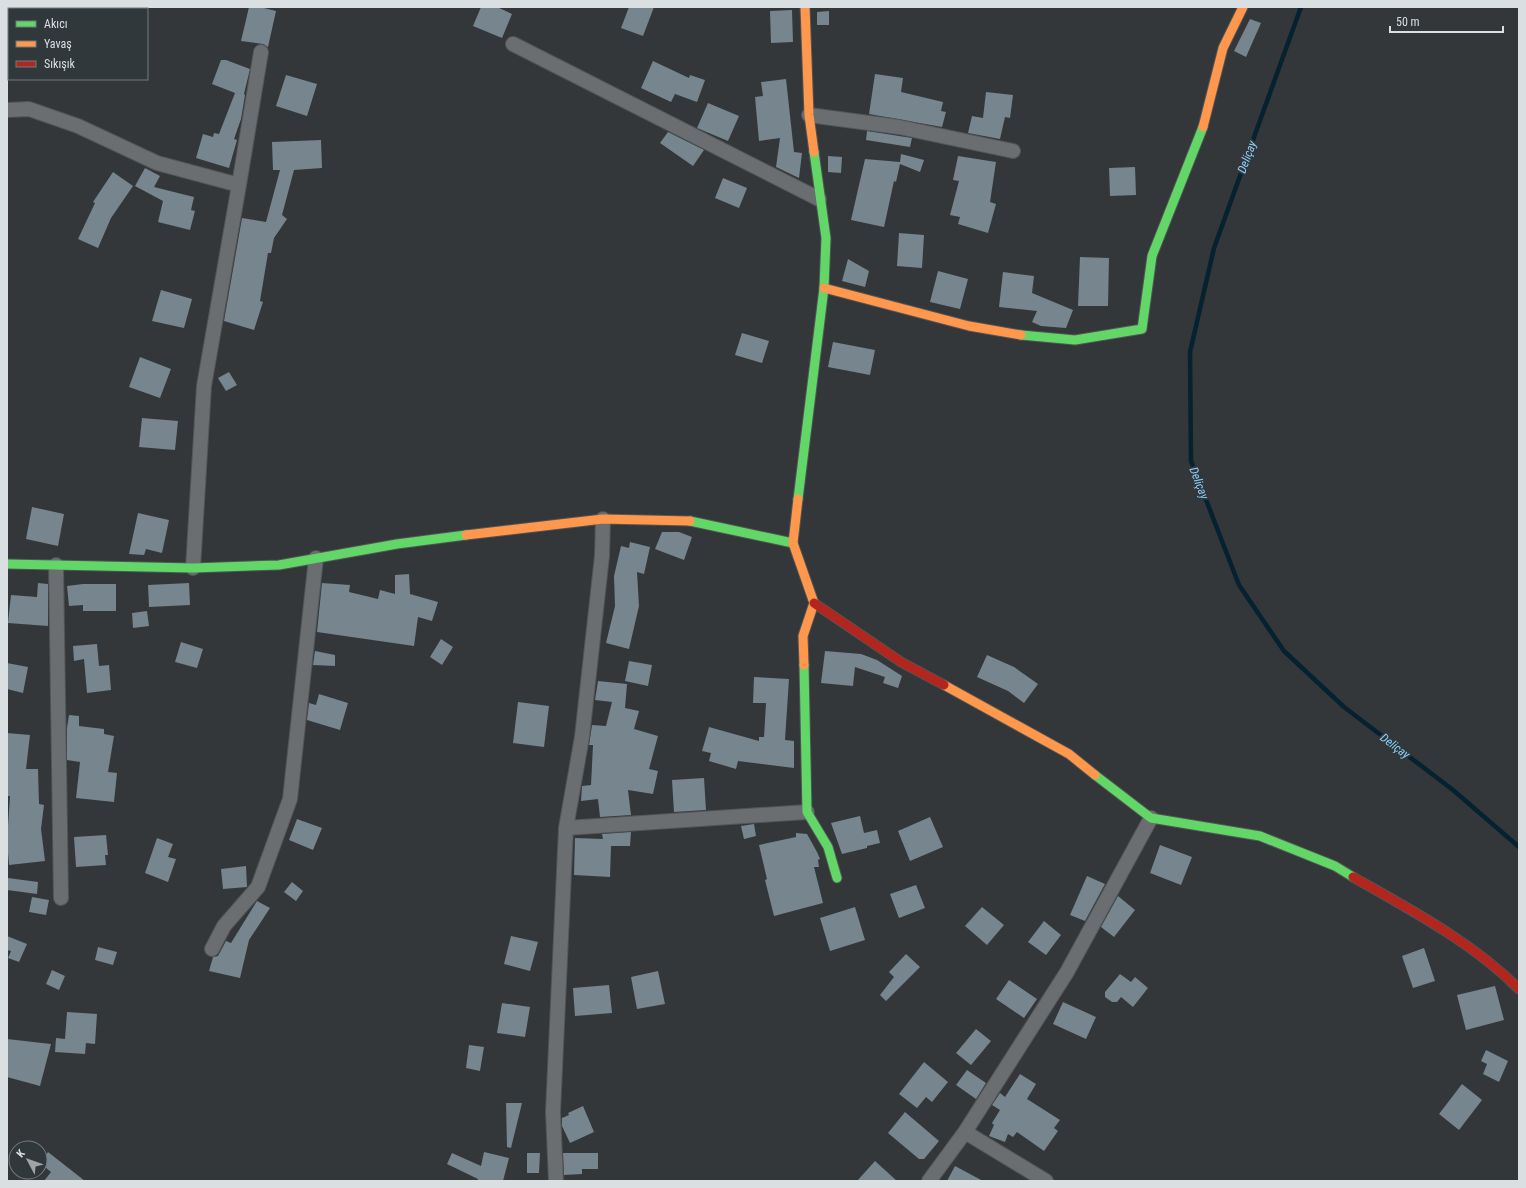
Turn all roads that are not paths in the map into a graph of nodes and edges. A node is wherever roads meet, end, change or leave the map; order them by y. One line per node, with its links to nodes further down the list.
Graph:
1 (805, 7): 6 (street)
2 (1243, 7): 10 (street)
3 (513, 44): 9 (street)
4 (261, 52): 8 (street)
5 (7, 110): 8 (street)
6 (809, 115): 7 (street); 9 (street)
7 (1013, 151)
8 (239, 185): 16 (street)
9 (819, 199): 10 (street)
10 (824, 288): 12 (street)
11 (603, 519): 12 (street); 13 (street); 20 (street)
12 (793, 543): 17 (street)
13 (316, 558): 16 (street); 23 (street)
14 (7, 564): 15 (street)
15 (56, 565): 16 (street); 22 (street)
16 (192, 568)
17 (814, 603): 18 (street); 19 (street)
18 (807, 812): 20 (street); 21 (street)
19 (1152, 818): 24 (street); 25 (street)
20 (566, 828): 26 (street)
21 (837, 878)
22 (61, 898)
23 (212, 949)
24 (1519, 988)
25 (965, 1132): 27 (street); 28 (street)
26 (556, 1181)
27 (929, 1181)
28 (1046, 1181)

